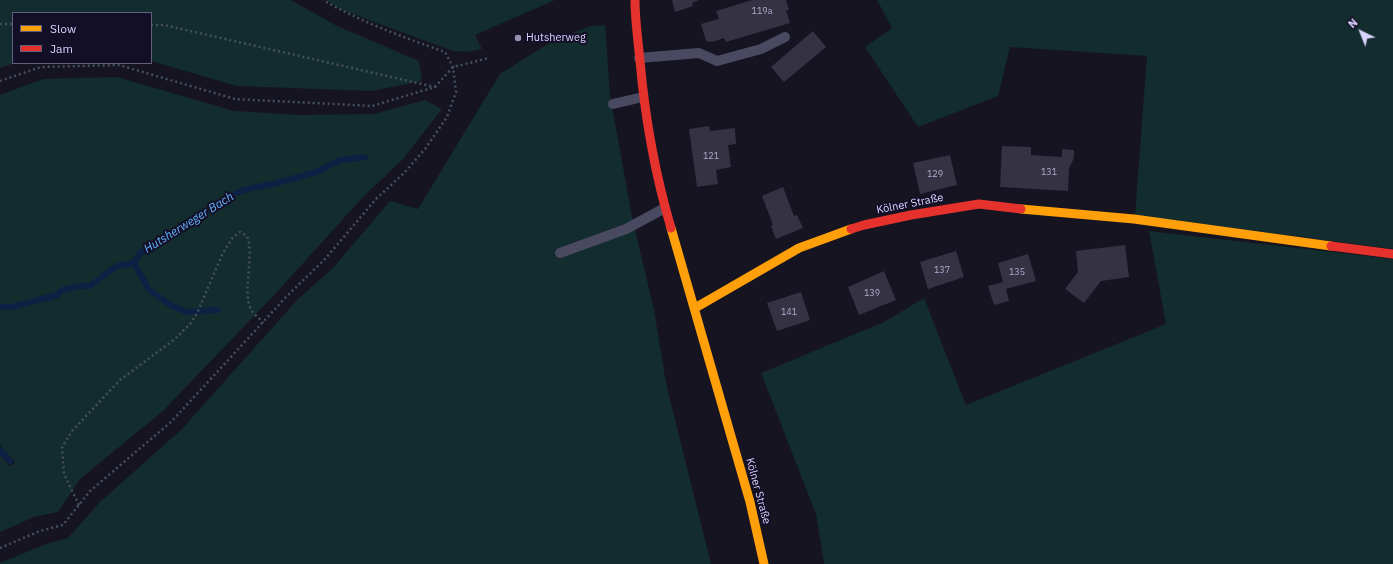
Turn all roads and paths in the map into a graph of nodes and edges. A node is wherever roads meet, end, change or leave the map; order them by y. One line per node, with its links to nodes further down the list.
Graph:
1 (323, 0): 9 (path)
2 (635, 0): 8 (street, Kölner Straße)
3 (0, 24): 4 (path)
4 (12, 24)
5 (152, 25): 11 (path)
6 (785, 37): 8 (lane)
7 (489, 58): 9 (path)
8 (639, 58): 12 (street, Kölner Straße)
9 (453, 67): 11 (path); 18 (path)
10 (0, 81): 11 (path)
11 (435, 87)
12 (643, 97): 13 (lane); 14 (street, Kölner Straße)
13 (612, 104)
14 (666, 208): 15 (lane); 17 (street, Kölner Straße)
15 (560, 253)
16 (1393, 254): 17 (street, Kölner Straße)
17 (695, 308): 21 (street, Kölner Straße)
18 (263, 322): 19 (path); 19 (path)
19 (79, 505): 20 (path)
20 (0, 548)
21 (764, 564)

